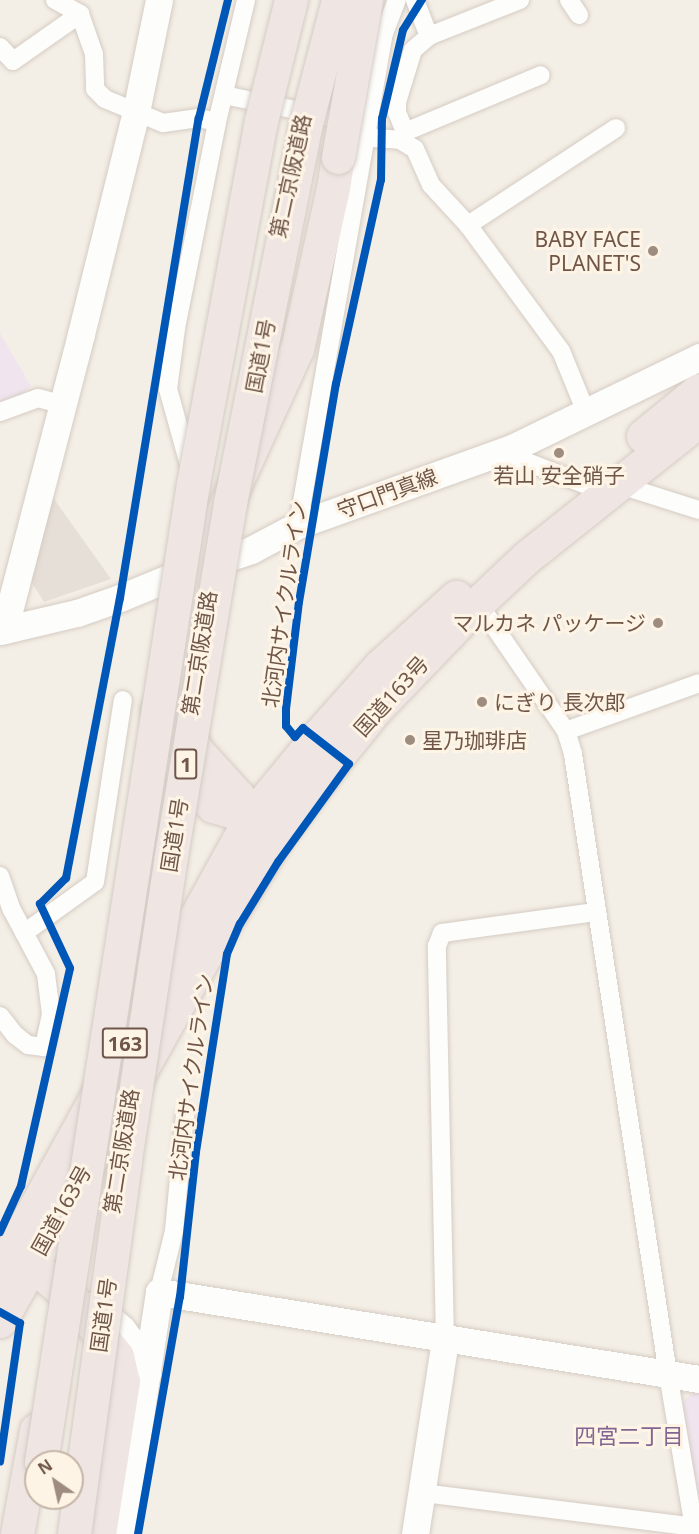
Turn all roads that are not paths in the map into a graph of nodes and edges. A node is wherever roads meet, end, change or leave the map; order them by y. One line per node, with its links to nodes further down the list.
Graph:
1 (55, 0): 11 (street)
2 (159, 0): 18 (street)
3 (246, 0): 17 (street)
4 (293, 0): 15 (highway, 国道1号 / 1, bridge); 57 (highway, 第二京阪道路, bridge)
5 (332, 0): 14 (highway, 第二京阪道路)
6 (337, 0): 14 (highway, bridge); 68 (highway, 国道1号 / 1, bridge)
7 (366, 0): 35 (highway, bridge)
8 (397, 0): 21 (street)
9 (415, 0): 12 (street)
10 (520, 0): 12 (street)
11 (80, 14): 13 (street); 18 (street)
12 (429, 36): 22 (street)
13 (0, 47)
14 (318, 51): 58 (highway, 第二京阪道路, bridge)
15 (277, 57): 30 (highway, bridge); 56 (highway, 国道1号 / 1, bridge)
16 (541, 75): 22 (street)
17 (224, 95): 19 (street); 21 (street)
18 (136, 112): 19 (street); 25 (street)
19 (217, 122): 30 (street)
20 (616, 128): 23 (street)
21 (366, 130): 22 (street); 34 (street)
22 (403, 136): 23 (street)
23 (468, 225): 27 (street)
24 (696, 370): 27 (street, 守口門真線); 31 (highway, 国道163号 / 163)
25 (64, 405): 26 (street); 37 (street)
26 (0, 412)
27 (586, 412): 29 (street, 守口門真線)
28 (699, 420): 32 (highway, 国道163号 / 163)
29 (512, 448): 31 (street); 34 (street, 守口門真線)
30 (188, 461): 35 (highway)
31 (584, 484): 32 (street); 41 (highway, 国道163号 / 163)
32 (617, 484): 33 (street); 36 (highway, 国道163号 / 163)
33 (699, 510)
34 (298, 525): 35 (street, 守口門真線)
35 (184, 572): 37 (street, 守口門真線); 41 (highway)
36 (478, 603): 40 (street); 42 (highway, 国道163号 / 163)
37 (1, 634)
38 (699, 683): 40 (street)
39 (123, 700): 45 (street)
40 (566, 731): 44 (street)
41 (251, 817): 42 (highway); 48 (highway, 国道163号 / 163)
42 (277, 838): 48 (highway, 国道163号 / 163)
43 (0, 876): 45 (street)
44 (596, 912): 52 (street); 54 (street)
45 (24, 933): 46 (street)
46 (0, 1016)
47 (185, 1115): 49 (street)
48 (14, 1262): 50 (highway); 51 (highway, 国道163号 / 163); 64 (highway)
49 (159, 1292): 52 (street); 53 (street)
50 (71, 1298): 53 (street); 69 (highway)
51 (0, 1322)
52 (445, 1340): 54 (street); 59 (street)
53 (147, 1373): 70 (street)
54 (668, 1374): 55 (street); 63 (street)
55 (699, 1379)
56 (43, 1450)
57 (48, 1450)
58 (78, 1450)
59 (423, 1493): 63 (street); 71 (street)
60 (34, 1510): 65 (highway)
61 (39, 1510): 66 (highway)
62 (69, 1510): 67 (highway)
63 (695, 1530)
64 (17, 1534)
65 (31, 1534)
66 (36, 1534)
67 (66, 1534)
68 (74, 1534)
69 (99, 1534)
70 (122, 1534)
71 (416, 1534)

